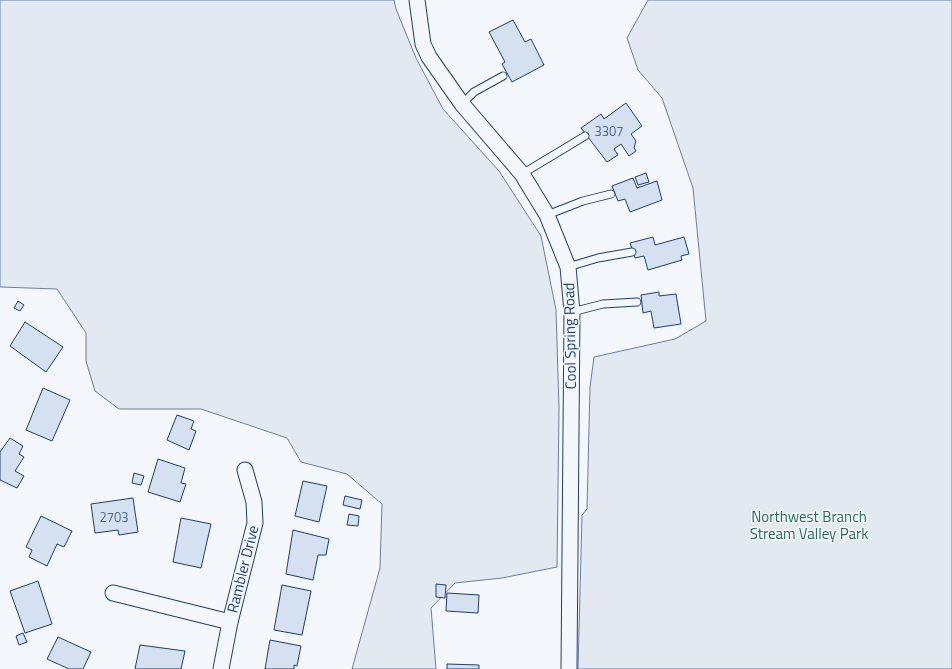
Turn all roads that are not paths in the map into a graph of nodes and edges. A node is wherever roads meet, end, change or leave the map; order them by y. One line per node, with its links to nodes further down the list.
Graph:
1 (417, 0): 3 (street, Cool Spring Road)
2 (503, 76): 3 (lane)
3 (462, 104): 5 (street, Cool Spring Road)
4 (585, 136): 5 (lane)
5 (522, 174): 7 (street, Cool Spring Road)
6 (611, 194): 7 (lane)
7 (547, 215): 9 (street, Cool Spring Road)
8 (632, 252): 9 (lane)
9 (568, 267): 11 (street, Cool Spring Road)
10 (637, 302): 11 (lane)
11 (572, 312): 16 (street, Cool Spring Road)
12 (245, 470): 14 (street, Rambler Drive)
13 (113, 593): 14 (street)
14 (230, 622): 15 (street, Rambler Drive)
15 (221, 669)
16 (569, 669)

